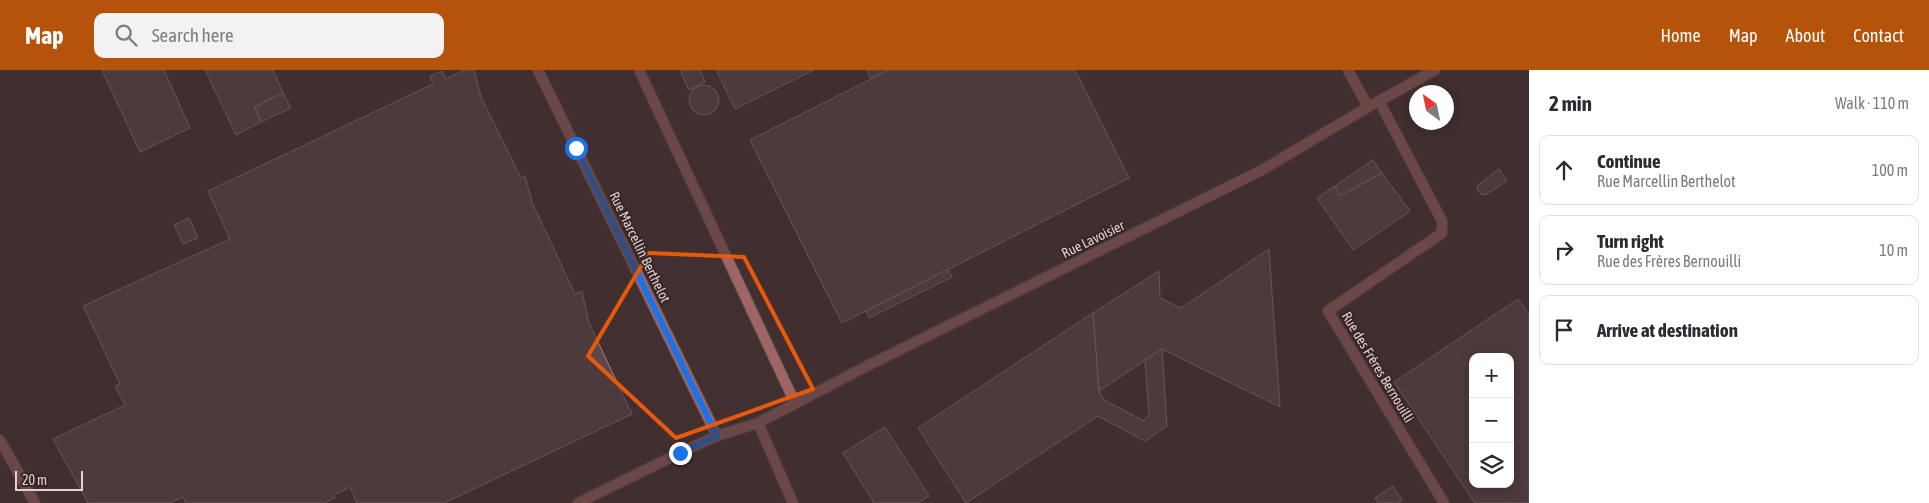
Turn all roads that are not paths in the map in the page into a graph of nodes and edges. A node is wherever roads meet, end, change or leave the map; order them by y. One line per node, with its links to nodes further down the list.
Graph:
1 (538, 70): 9 (street, Rue Marcellin Berthelot)
2 (639, 70): 7 (street)
3 (1348, 70): 6 (street)
4 (1435, 70): 5 (street, Rue Lavoisier)
5 (1379, 101): 6 (street, Rue Lavoisier); 14 (street, Rue des Frères Bernouilli)
6 (1368, 107): 7 (street, Rue Lavoisier)
7 (795, 403): 8 (street, Rue Lavoisier)
8 (758, 423): 9 (street); 13 (street)
9 (717, 436): 12 (street)
10 (0, 440): 11 (street)
11 (35, 503)
12 (578, 503)
13 (793, 503)
14 (1444, 503)

